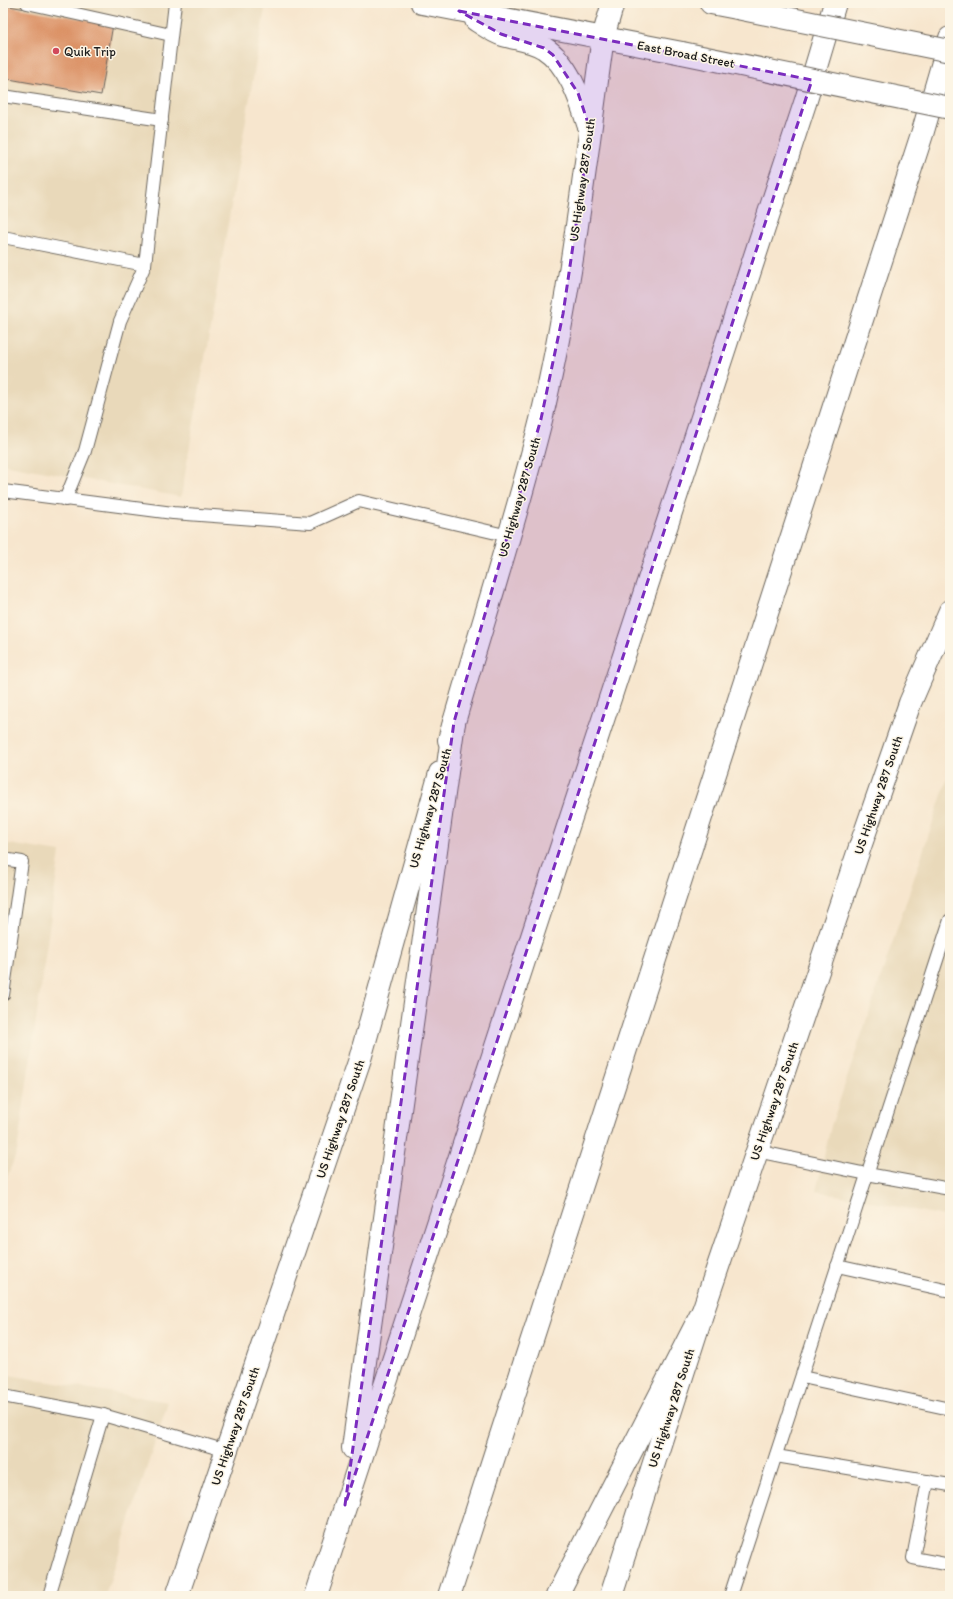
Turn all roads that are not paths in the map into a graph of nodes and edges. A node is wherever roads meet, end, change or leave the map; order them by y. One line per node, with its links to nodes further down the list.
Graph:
1 (27, 3): 8 (lane)
2 (175, 3): 8 (lane)
3 (422, 3): 7 (main road, East Broad Street)
4 (613, 3): 9 (main road, US Highway 287 South)
5 (711, 3): 11 (main road, bridge)
6 (835, 3): 40 (main road)
7 (459, 11): 9 (main road, East Broad Street); 15 (main road)
8 (171, 34): 14 (lane)
9 (603, 38): 13 (main road, East Broad Street, bridge); 15 (main road, US Highway 287 South)
10 (950, 38): 45 (main road)
11 (950, 51)
12 (3, 96): 14 (lane)
13 (950, 108)
14 (162, 120): 17 (lane)
15 (590, 129): 20 (main road, US Highway 287 South)
16 (3, 237): 17 (lane)
17 (145, 265): 19 (lane)
18 (3, 491): 19 (lane)
19 (65, 500): 20 (lane)
20 (509, 536): 22 (main road, US Highway 287 South)
21 (948, 620): 26 (main road, US Highway 287 South)
22 (454, 722): 36 (main road, US Highway 287 South); 40 (main road)
23 (3, 859): 25 (lane)
24 (950, 920): 27 (lane)
25 (3, 995)
26 (757, 1151): 27 (lane); 31 (main road, US Highway 287 South)
27 (867, 1174): 28 (lane); 29 (lane)
28 (950, 1189)
29 (837, 1266): 30 (lane); 32 (lane)
30 (950, 1291)
31 (702, 1311): 46 (main road); 47 (main road, US Highway 287 South)
32 (802, 1377): 34 (lane); 37 (lane)
33 (3, 1396): 35 (lane)
34 (950, 1410)
35 (103, 1415): 36 (lane); 42 (lane)
36 (227, 1450): 43 (main road, US Highway 287 South)
37 (776, 1456): 38 (lane); 48 (lane)
38 (928, 1482): 39 (lane); 41 (lane)
39 (950, 1485)
40 (345, 1505): 44 (main road)
41 (950, 1565)
42 (49, 1596)
43 (177, 1596)
44 (316, 1596)
45 (449, 1596)
46 (557, 1596)
47 (611, 1596)
48 (730, 1596)

